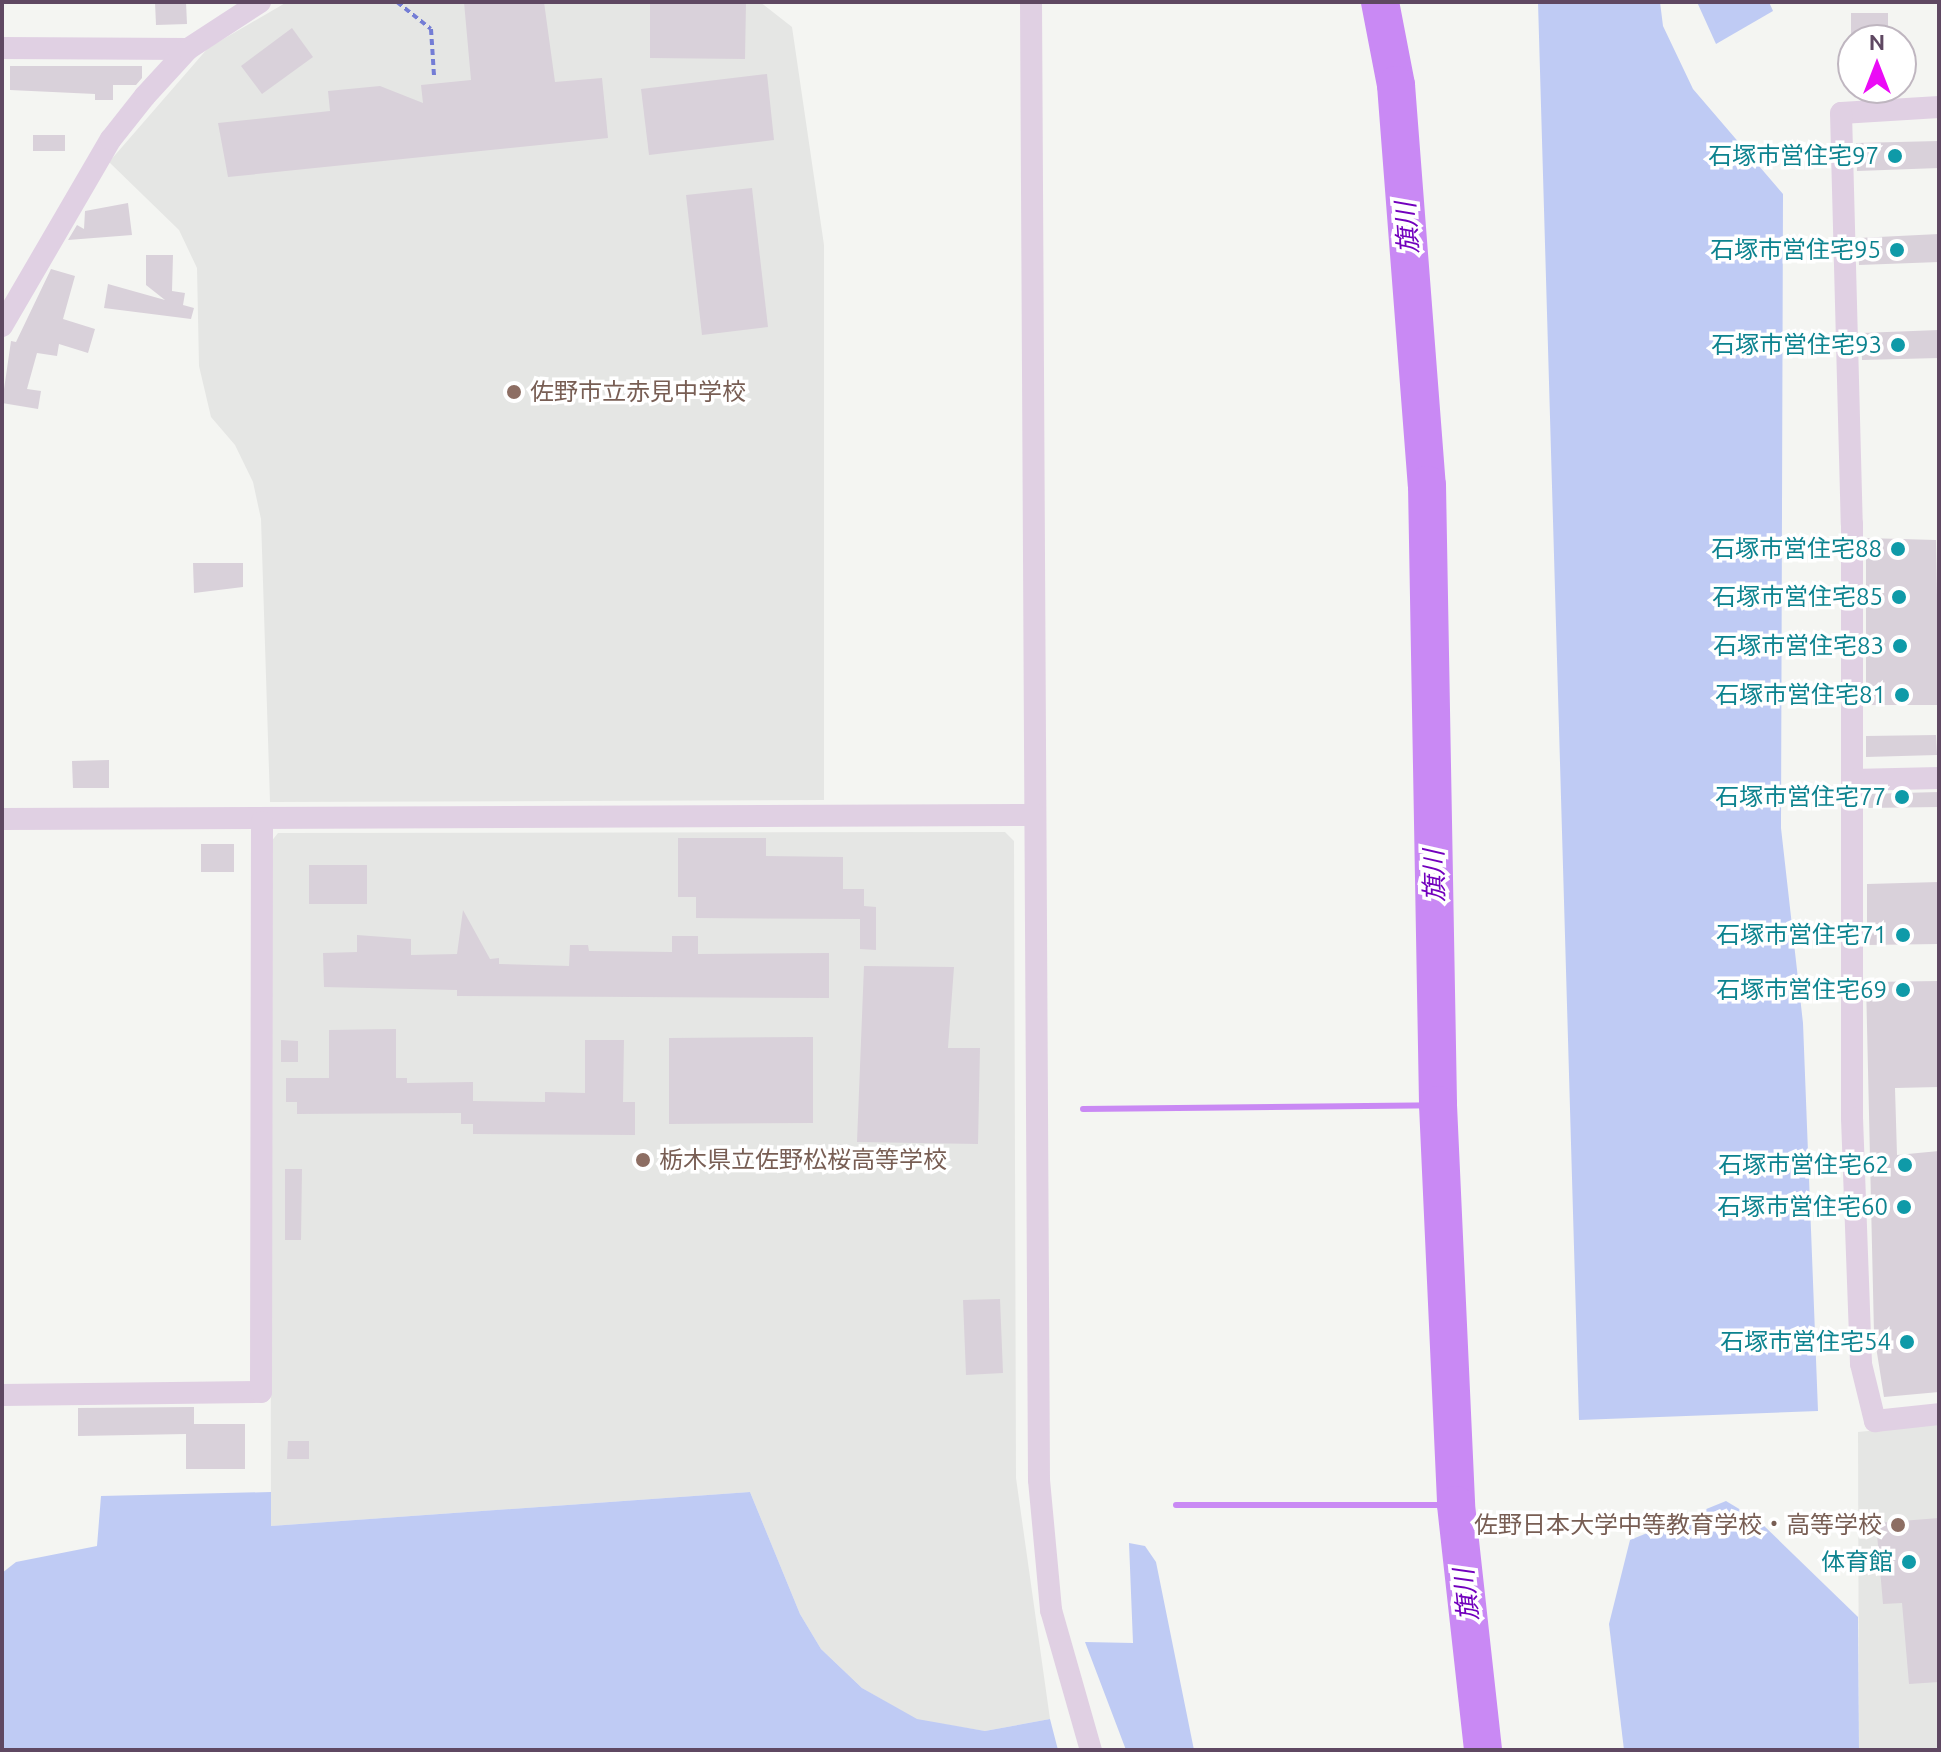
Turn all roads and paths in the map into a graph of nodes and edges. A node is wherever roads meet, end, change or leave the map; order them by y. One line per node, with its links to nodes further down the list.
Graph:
1 (397, 2): 6 (path)
2 (1031, 2): 11 (street)
3 (258, 3): 5 (street)
4 (2, 48): 5 (street)
5 (188, 49): 8 (street)
6 (434, 76)
7 (1939, 107): 10 (street)
8 (2, 326)
9 (1939, 778): 10 (street)
10 (1852, 780): 15 (street)
11 (1035, 815): 13 (street); 16 (street)
12 (2, 819): 13 (street)
13 (262, 822): 14 (street)
14 (2, 1395)
15 (1939, 1414)
16 (1091, 1750)

